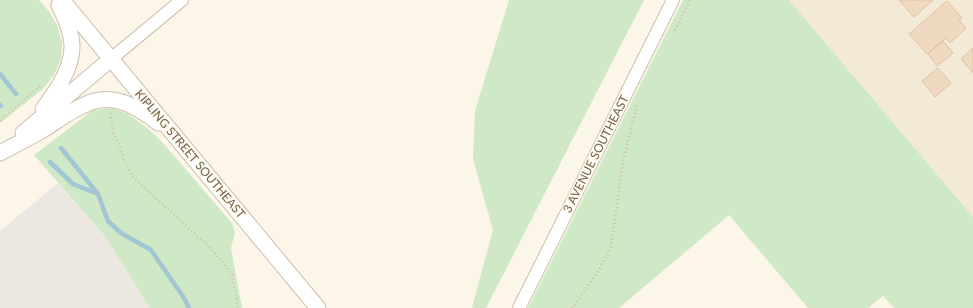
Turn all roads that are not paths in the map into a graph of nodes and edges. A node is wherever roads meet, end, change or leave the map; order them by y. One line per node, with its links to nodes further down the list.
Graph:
1 (57, 0): 6 (street)
2 (62, 0): 5 (street, KIPLING STREET SOUTHEAST)
3 (182, 0): 5 (street)
4 (673, 0): 10 (street, 3 AVENUE SOUTHEAST)
5 (111, 59): 6 (street); 7 (street, KIPLING STREET SOUTHEAST)
6 (32, 125): 8 (street)
7 (181, 144): 8 (street); 9 (street, KIPLING STREET SOUTHEAST)
8 (0, 153)
9 (318, 308)
10 (519, 308)

